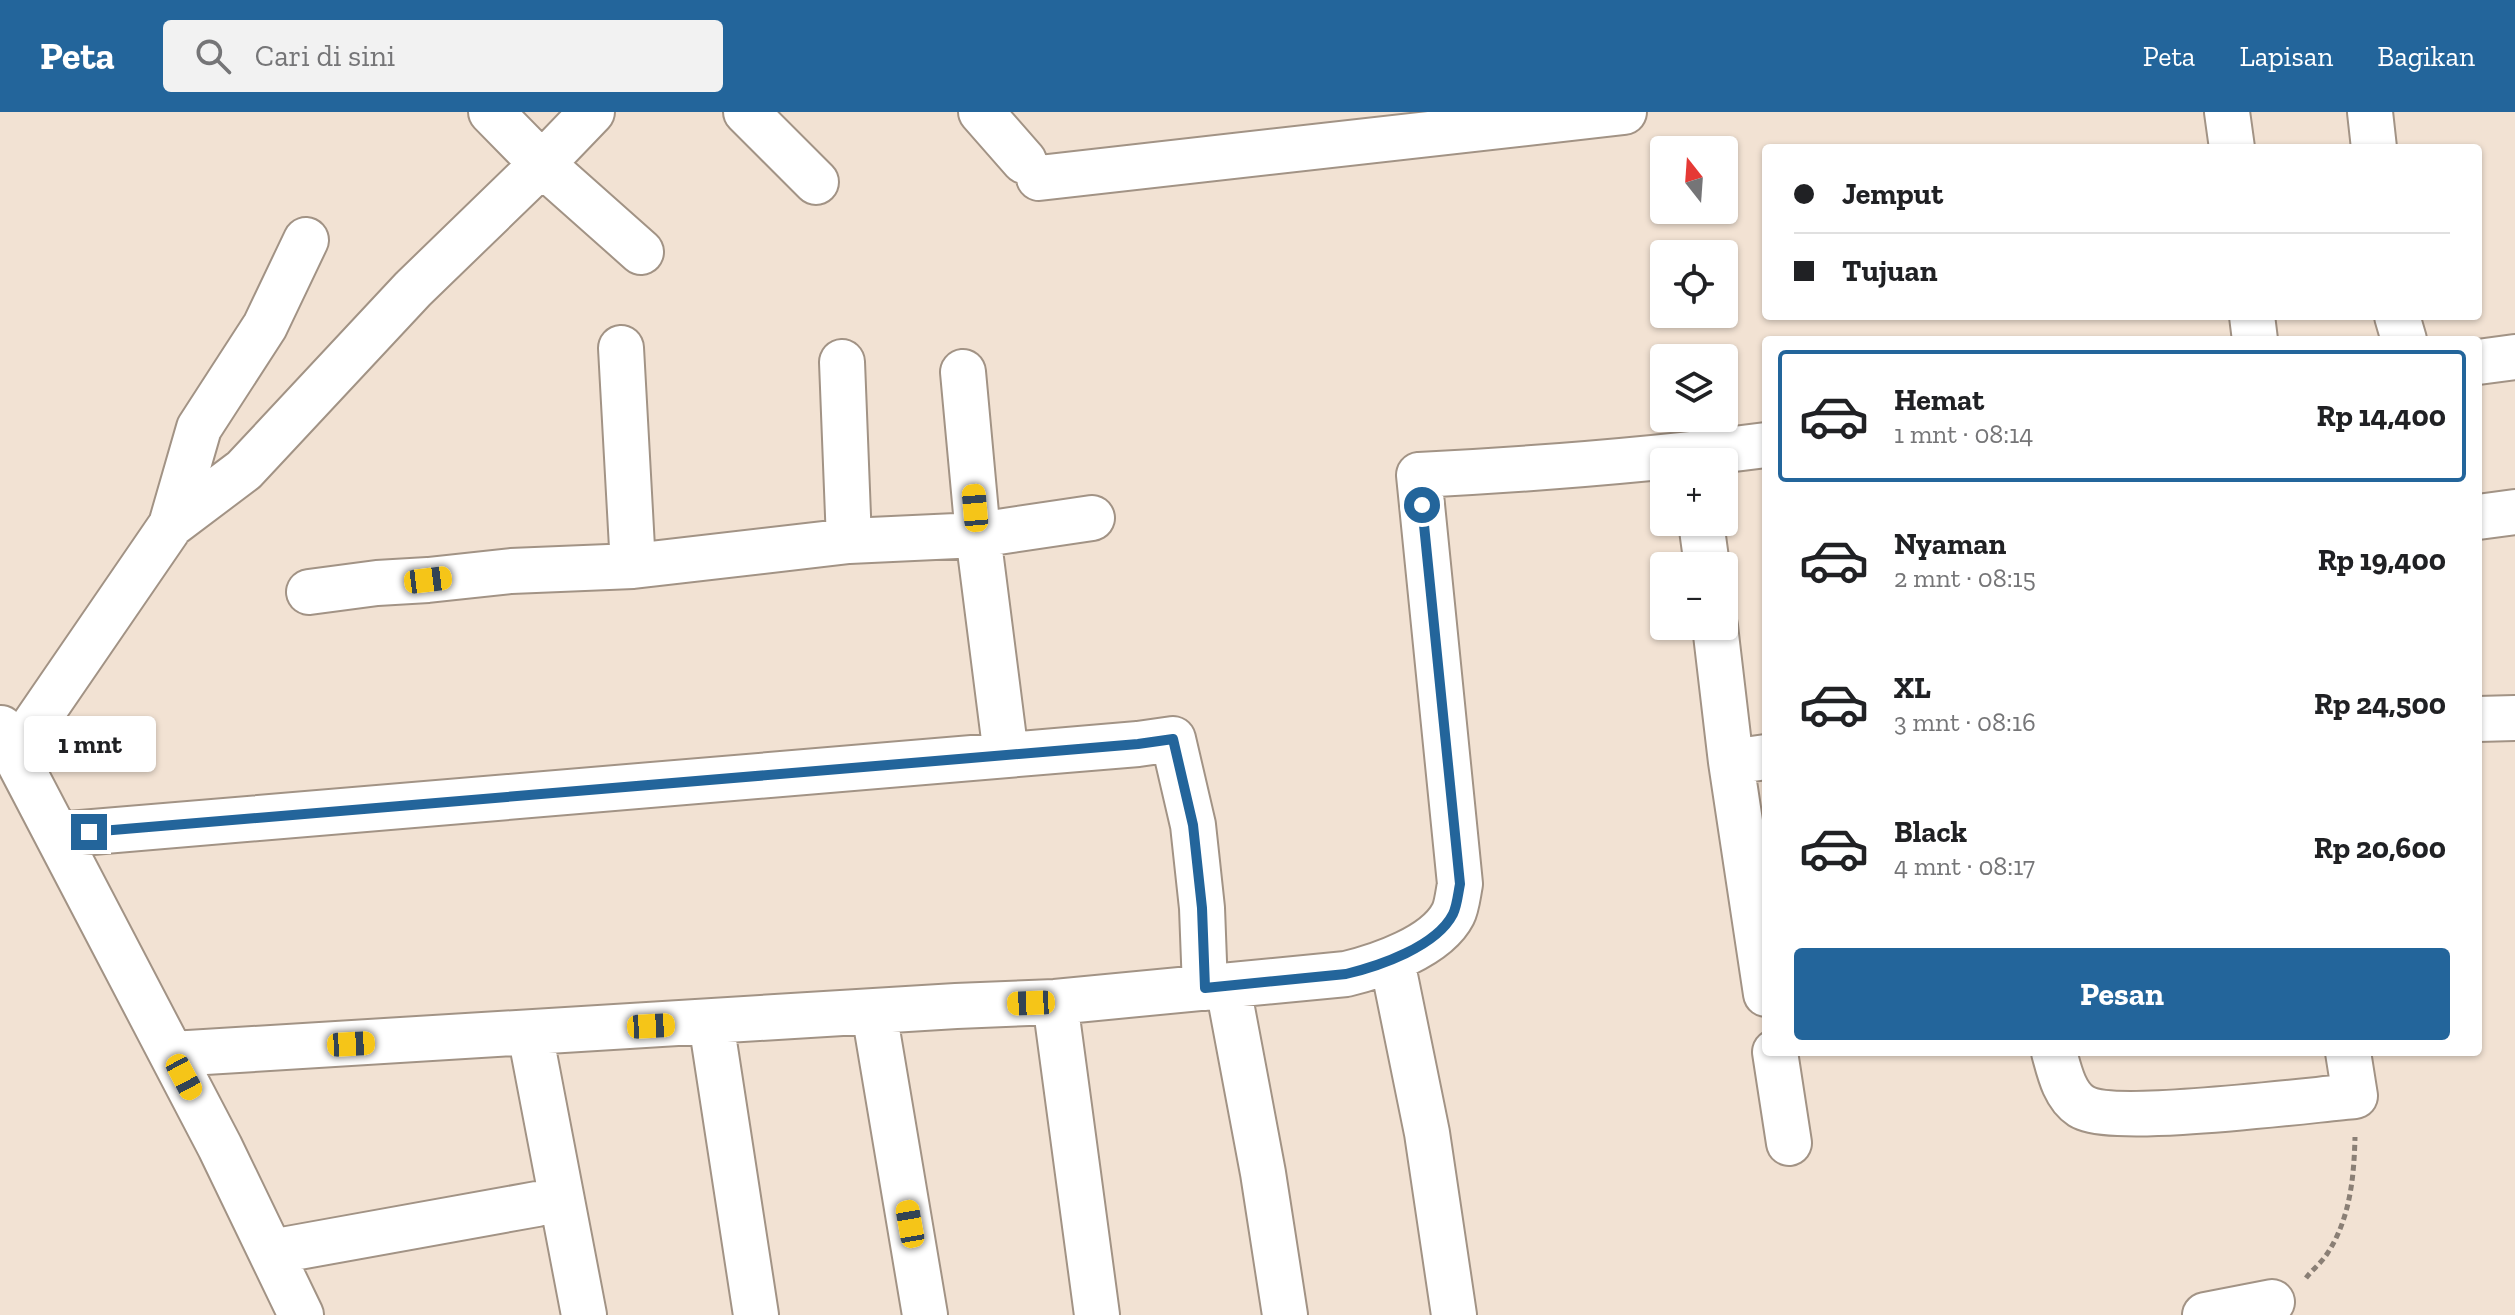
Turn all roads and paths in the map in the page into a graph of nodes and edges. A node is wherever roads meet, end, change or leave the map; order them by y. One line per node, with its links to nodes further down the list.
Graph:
1 (491, 112): 10 (street)
2 (592, 112): 10 (street)
3 (746, 112): 11 (street)
4 (981, 112): 5 (street)
5 (1624, 112)
6 (2227, 112): 8 (street)
7 (2370, 112): 9 (street)
8 (2231, 144)
9 (2374, 144)
10 (542, 164): 13 (street); 25 (street)
11 (816, 182)
12 (306, 240): 25 (street)
13 (641, 252)
14 (621, 348): 28 (street)
15 (2515, 357): 16 (street)
16 (2482, 361)
17 (842, 362): 27 (street)
18 (963, 372): 26 (street)
19 (1762, 446): 20 (street)
20 (1738, 450)
21 (1650, 461): 38 (street)
22 (2515, 512): 23 (street)
23 (2482, 516)
24 (1092, 518): 26 (street)
25 (171, 525): 33 (street)
26 (978, 535): 27 (street); 34 (street)
27 (849, 541): 28 (street)
28 (633, 566): 29 (street)
29 (309, 592)
30 (1718, 640): 35 (street)
31 (2515, 718): 32 (street)
32 (2482, 719)
33 (7, 740): 36 (street)
34 (1006, 755): 36 (street); 39 (street)
35 (1748, 760): 37 (street)
36 (57, 835): 44 (street)
37 (1762, 942)
38 (1392, 961): 39 (street); 59 (street)
39 (1216, 987): 40 (street); 58 (street)
40 (1055, 1002): 41 (street); 57 (street)
41 (874, 1012): 42 (street); 56 (street)
42 (711, 1022): 43 (street); 55 (street)
43 (530, 1033): 44 (street); 54 (street)
44 (172, 1054): 51 (street)
45 (1776, 1056): 49 (street)
46 (2055, 1056): 48 (street)
47 (2349, 1056): 48 (street)
48 (2355, 1096): 52 (path)
49 (1789, 1143)
50 (537, 1204): 51 (street)
51 (271, 1252): 53 (street)
52 (2272, 1302): 60 (street)
53 (301, 1315)
54 (584, 1315)
55 (756, 1315)
56 (925, 1315)
57 (1097, 1315)
58 (1285, 1315)
59 (1454, 1315)
60 (2205, 1315)

